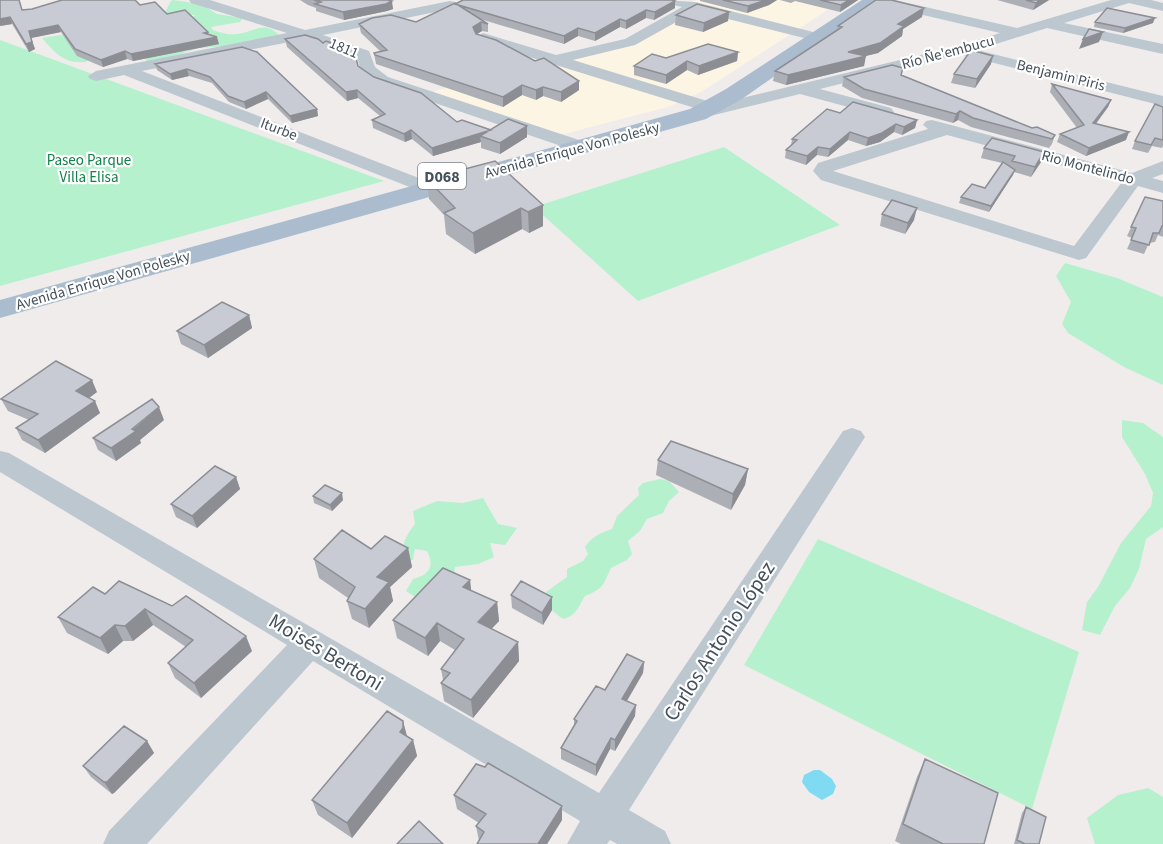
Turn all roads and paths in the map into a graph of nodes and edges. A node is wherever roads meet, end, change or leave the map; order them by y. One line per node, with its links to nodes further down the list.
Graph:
1 (196, 0): 13 (street, 1811)
2 (445, 0): 13 (street)
3 (669, 0): 9 (street)
4 (860, 0): 14 (main road, Avenida Enrique Von Polesky / D068)
5 (876, 0): 12 (street); 23 (main road, Avenida Enrique Von Polesky / D068)
6 (1094, 0): 8 (street)
7 (1132, 0): 10 (street)
8 (1119, 2): 11 (street, Río Ñe'embucu)
9 (695, 6): 14 (street); 18 (street)
10 (1163, 7)
11 (1048, 24): 12 (street, Río Ñe'embucu); 16 (street)
12 (1019, 33): 17 (street, Río Ñe'embucu)
13 (307, 35): 19 (street); 25 (street, 1811)
14 (808, 35): 23 (main road, Avenida Enrique Von Polesky / D068)
15 (483, 38): 18 (street)
16 (1163, 49)
17 (959, 50): 21 (street, Río Ñe'embucu); 22 (street, Benjamin Piris)
18 (554, 61): 23 (street)
19 (127, 70): 20 (street); 28 (street, Iturbe)
20 (96, 76)
21 (804, 89): 23 (street, Río Ñe'embucu); 24 (street, Rio Montelindo)
22 (1163, 101)
23 (703, 108): 25 (main road, Avenida Enrique Von Polesky / D068)
24 (947, 129): 27 (street, Rio Montelindo); 27 (street)
25 (574, 145): 28 (main road, Avenida Enrique Von Polesky / D068)
26 (1163, 167): 27 (street)
27 (1134, 180): 29 (street, Rio Montelindo)
28 (423, 186): 30 (main road, Avenida Enrique Von Polesky / D068)
29 (1163, 188)
30 (310, 217): 31 (main road, Avenida Enrique Von Polesky / D068); 32 (main road, Avenida Enrique Von Polesky / D068)
31 (0, 297)
32 (0, 309)
33 (852, 437): 36 (street, Carlos Antonio López)
34 (0, 460): 35 (street, Moisés Bertoni)
35 (310, 642): 36 (street, Moisés Bertoni); 37 (street)
36 (595, 831): 38 (street, Moisés Bertoni)
37 (122, 844)
38 (651, 844)

